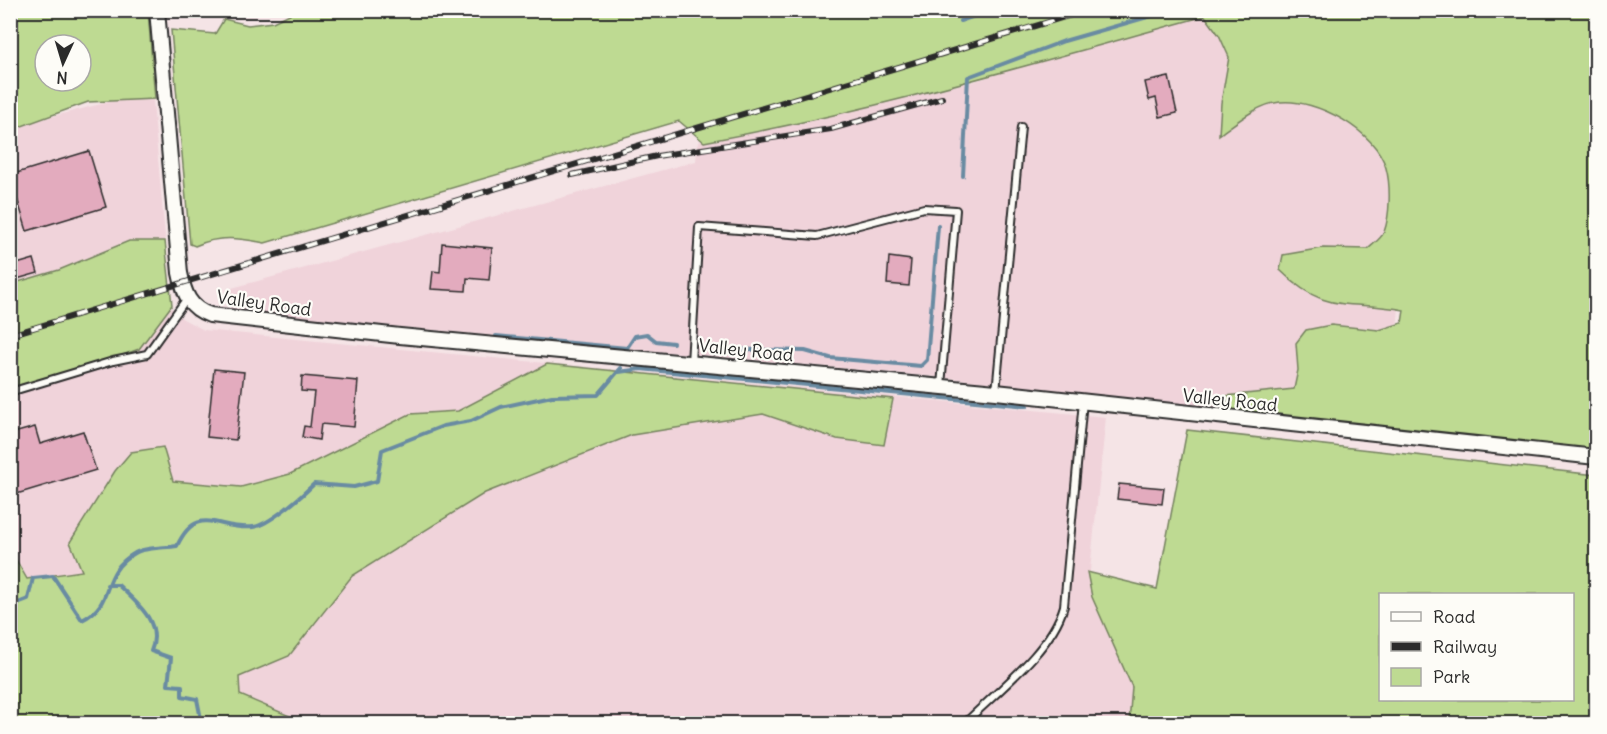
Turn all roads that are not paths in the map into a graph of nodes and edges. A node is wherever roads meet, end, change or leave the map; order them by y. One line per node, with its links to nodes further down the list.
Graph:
1 (157, 10): 3 (street)
2 (1021, 127): 7 (lane)
3 (187, 298): 4 (street, Valley Road); 6 (lane)
4 (691, 363): 5 (street, Valley Road); 5 (lane)
5 (941, 387): 7 (street, Valley Road)
6 (10, 392)
7 (996, 392): 8 (street, Valley Road)
8 (1083, 402): 9 (street, Valley Road); 10 (lane)
9 (1596, 457)
10 (964, 723)

